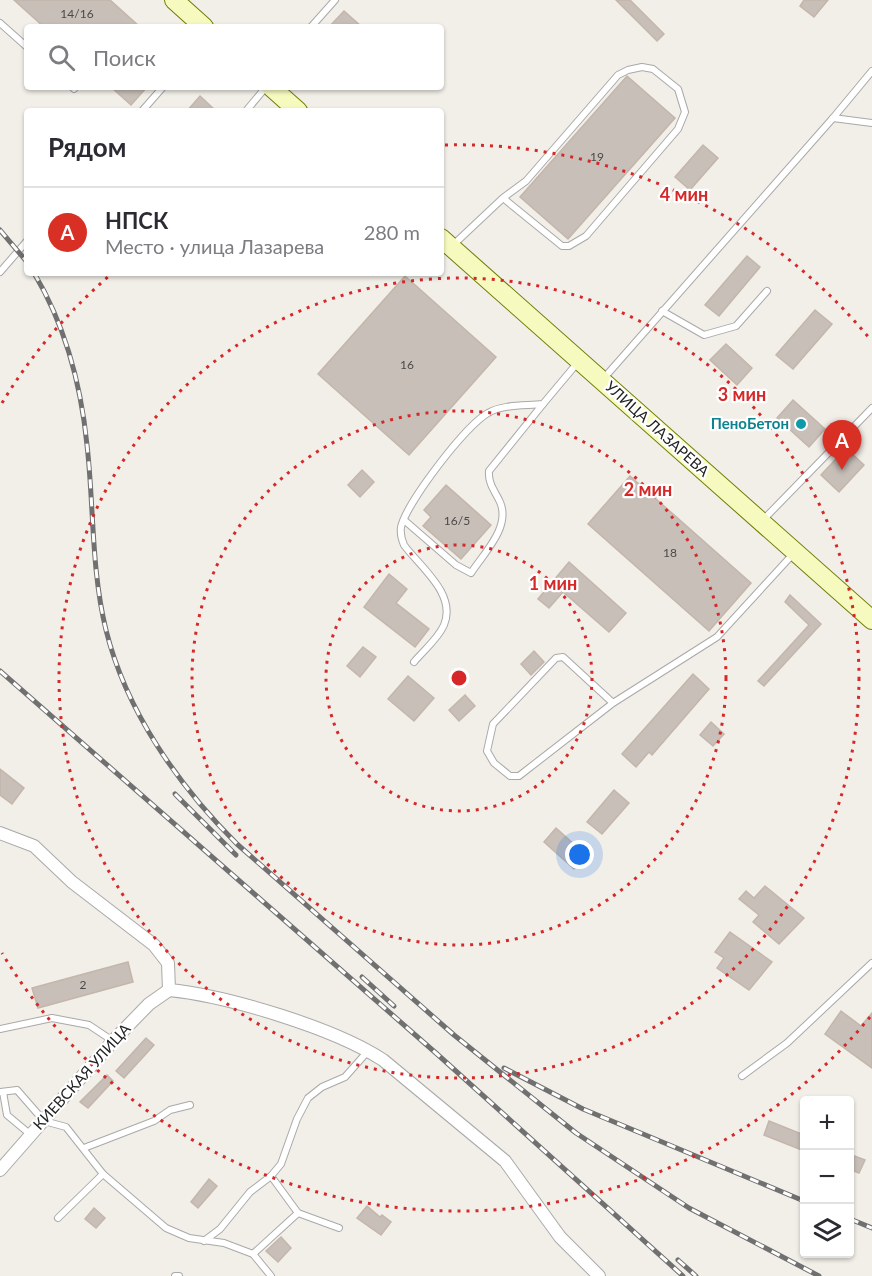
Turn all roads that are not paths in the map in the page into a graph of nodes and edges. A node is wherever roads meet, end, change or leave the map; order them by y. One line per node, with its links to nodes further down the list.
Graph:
1 (174, 0): 4 (main road)
2 (335, 0): 5 (lane)
3 (0, 23): 6 (lane)
4 (201, 24)
5 (314, 24)
6 (24, 44)
7 (872, 71): 14 (lane)
8 (160, 90): 11 (lane)
9 (264, 90): 12 (lane)
10 (274, 90): 13 (main road)
11 (145, 108)
12 (248, 108)
13 (295, 108)
14 (833, 118): 15 (lane); 21 (lane)
15 (872, 123)
16 (503, 198): 16 (lane); 17 (lane)
17 (446, 242): 22 (main road, УЛИЦА ЛАЗАРЕВА)
18 (24, 245): 19 (lane)
19 (0, 273)
20 (767, 291): 21 (lane)
21 (662, 311): 23 (lane)
22 (580, 361): 23 (main road, УЛИЦА ЛАЗАРЕВА); 24 (lane)
23 (602, 380): 27 (main road, УЛИЦА ЛАЗАРЕВА)
24 (543, 404): 26 (lane); 26 (lane)
25 (872, 408): 27 (lane)
26 (404, 520): 30 (lane)
27 (761, 522): 28 (main road, УЛИЦА ЛАЗАРЕВА)
28 (794, 552): 29 (main road, УЛИЦА ЛАЗАРЕВА); 31 (lane)
29 (872, 620)
30 (414, 663)
31 (613, 703): 31 (lane)
32 (0, 833): 34 (street)
33 (872, 963): 38 (lane)
34 (169, 990): 36 (street, КИЕВСКАЯ УЛИЦА); 37 (street)
35 (0, 1029): 36 (lane)
36 (113, 1041): 41 (street, КИЕВСКАЯ УЛИЦА)
37 (368, 1051): 46 (lane); 53 (street)
38 (742, 1076)
39 (1, 1092): 41 (lane); 42 (lane)
40 (190, 1105): 43 (lane)
41 (44, 1121): 42 (street, КИЕВСКАЯ УЛИЦА); 43 (lane)
42 (31, 1135): 44 (street, КИЕВСКАЯ УЛИЦА)
43 (84, 1148): 45 (lane)
44 (0, 1170)
45 (103, 1174): 48 (lane); 50 (lane)
46 (272, 1176): 47 (lane); 50 (lane)
47 (298, 1213): 49 (lane); 51 (lane)
48 (58, 1218)
49 (339, 1228)
50 (204, 1241): 51 (lane)
51 (253, 1254): 52 (lane)
52 (271, 1276)
53 (599, 1276)

